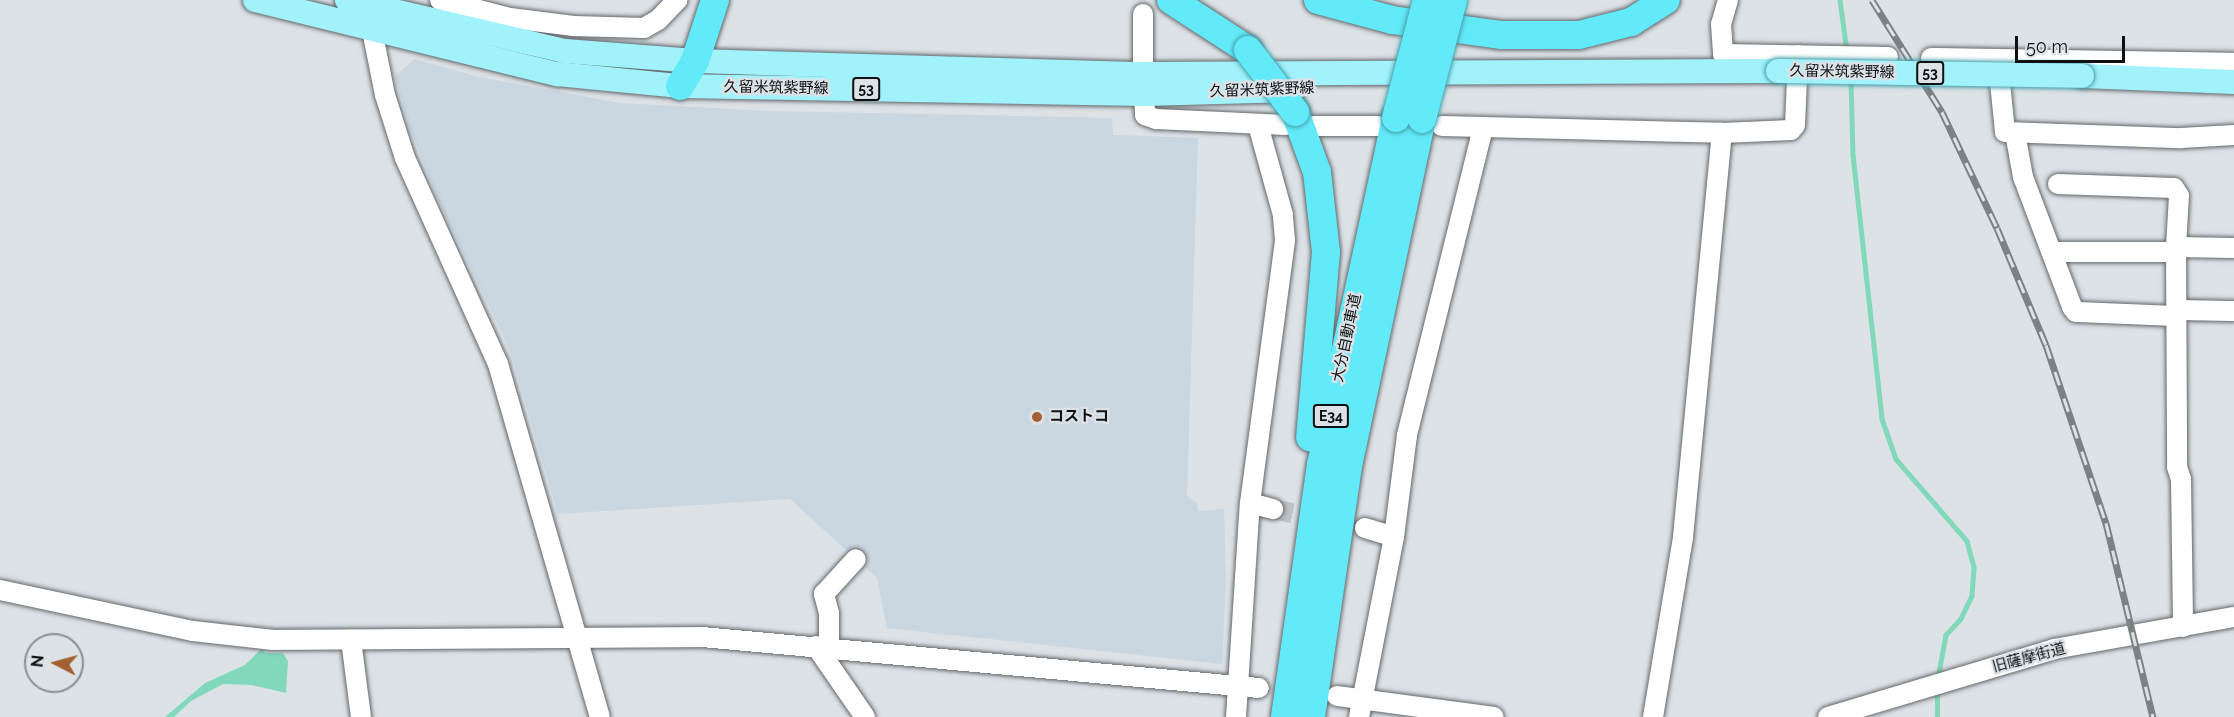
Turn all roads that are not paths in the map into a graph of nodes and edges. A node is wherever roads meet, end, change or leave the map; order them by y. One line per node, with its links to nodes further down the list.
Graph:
1 (255, 0): 15 (main road, 久留米筑紫野線 / 53)
2 (440, 0): 3 (street)
3 (677, 0)
4 (715, 0): 20 (highway)
5 (1172, 0): 25 (highway, bridge)
6 (1318, 0): 11 (highway)
7 (1371, 0): 10 (highway)
8 (1427, 0): 26 (highway, 大分自動車道 / E34, bridge)
9 (1453, 0): 26 (highway, 大分自動車道 / E34, bridge)
10 (1629, 0)
11 (1666, 0)
12 (1728, 0): 16 (street)
13 (361, 2): 15 (street); 20 (main road, 久留米筑紫野線 / 53)
14 (1143, 14): 23 (street)
15 (370, 31): 24 (main road, 久留米筑紫野線 / 53); 46 (street)
16 (1798, 55): 17 (street); 29 (street)
17 (1888, 57)
18 (1931, 58): 19 (street)
19 (1998, 59): 21 (street); 30 (street)
20 (695, 61): 23 (main road, 久留米筑紫野線 / 53); 24 (highway)
21 (2234, 63)
22 (2234, 82): 23 (main road, 久留米筑紫野線 / 53, bridge)
23 (1143, 84): 24 (main road, 久留米筑紫野線 / 53); 27 (street)
24 (680, 86)
25 (1298, 121): 26 (street); 27 (street); 49 (highway)
26 (1410, 123): 28 (street); 49 (highway, 大分自動車道 / E34); 59 (highway, 大分自動車道 / E34)
27 (1258, 125): 38 (street)
28 (1483, 127): 29 (street); 41 (street)
29 (1722, 133): 61 (street)
30 (2015, 133): 31 (street); 35 (street)
31 (2234, 135)
32 (2058, 184): 34 (street)
33 (2234, 248): 34 (street)
34 (2176, 250): 35 (street); 37 (street)
35 (2054, 252): 37 (street)
36 (2234, 311): 37 (street)
37 (2177, 313): 45 (street)
38 (1250, 503): 39 (street); 50 (street)
39 (1273, 508)
40 (1365, 528): 41 (street)
41 (1394, 537): 53 (street)
42 (856, 559): 48 (street)
43 (0, 590): 47 (street)
44 (2234, 617): 45 (street, 旧薩摩街道)
45 (2183, 627): 62 (street, 旧薩摩街道)
46 (578, 639): 47 (street); 48 (street); 55 (street)
47 (351, 640): 54 (street)
48 (822, 646): 50 (street); 56 (street)
49 (1289, 678): 58 (highway, 大分自動車道 / E34)
50 (1239, 687): 51 (street); 57 (street)
51 (1259, 688)
52 (1337, 696): 53 (street)
53 (1360, 708): 60 (street)
54 (361, 717)
55 (600, 717)
56 (864, 717)
57 (1236, 717)
58 (1285, 717)
59 (1311, 717)
60 (1494, 717)
61 (1653, 717)
62 (1828, 717)

